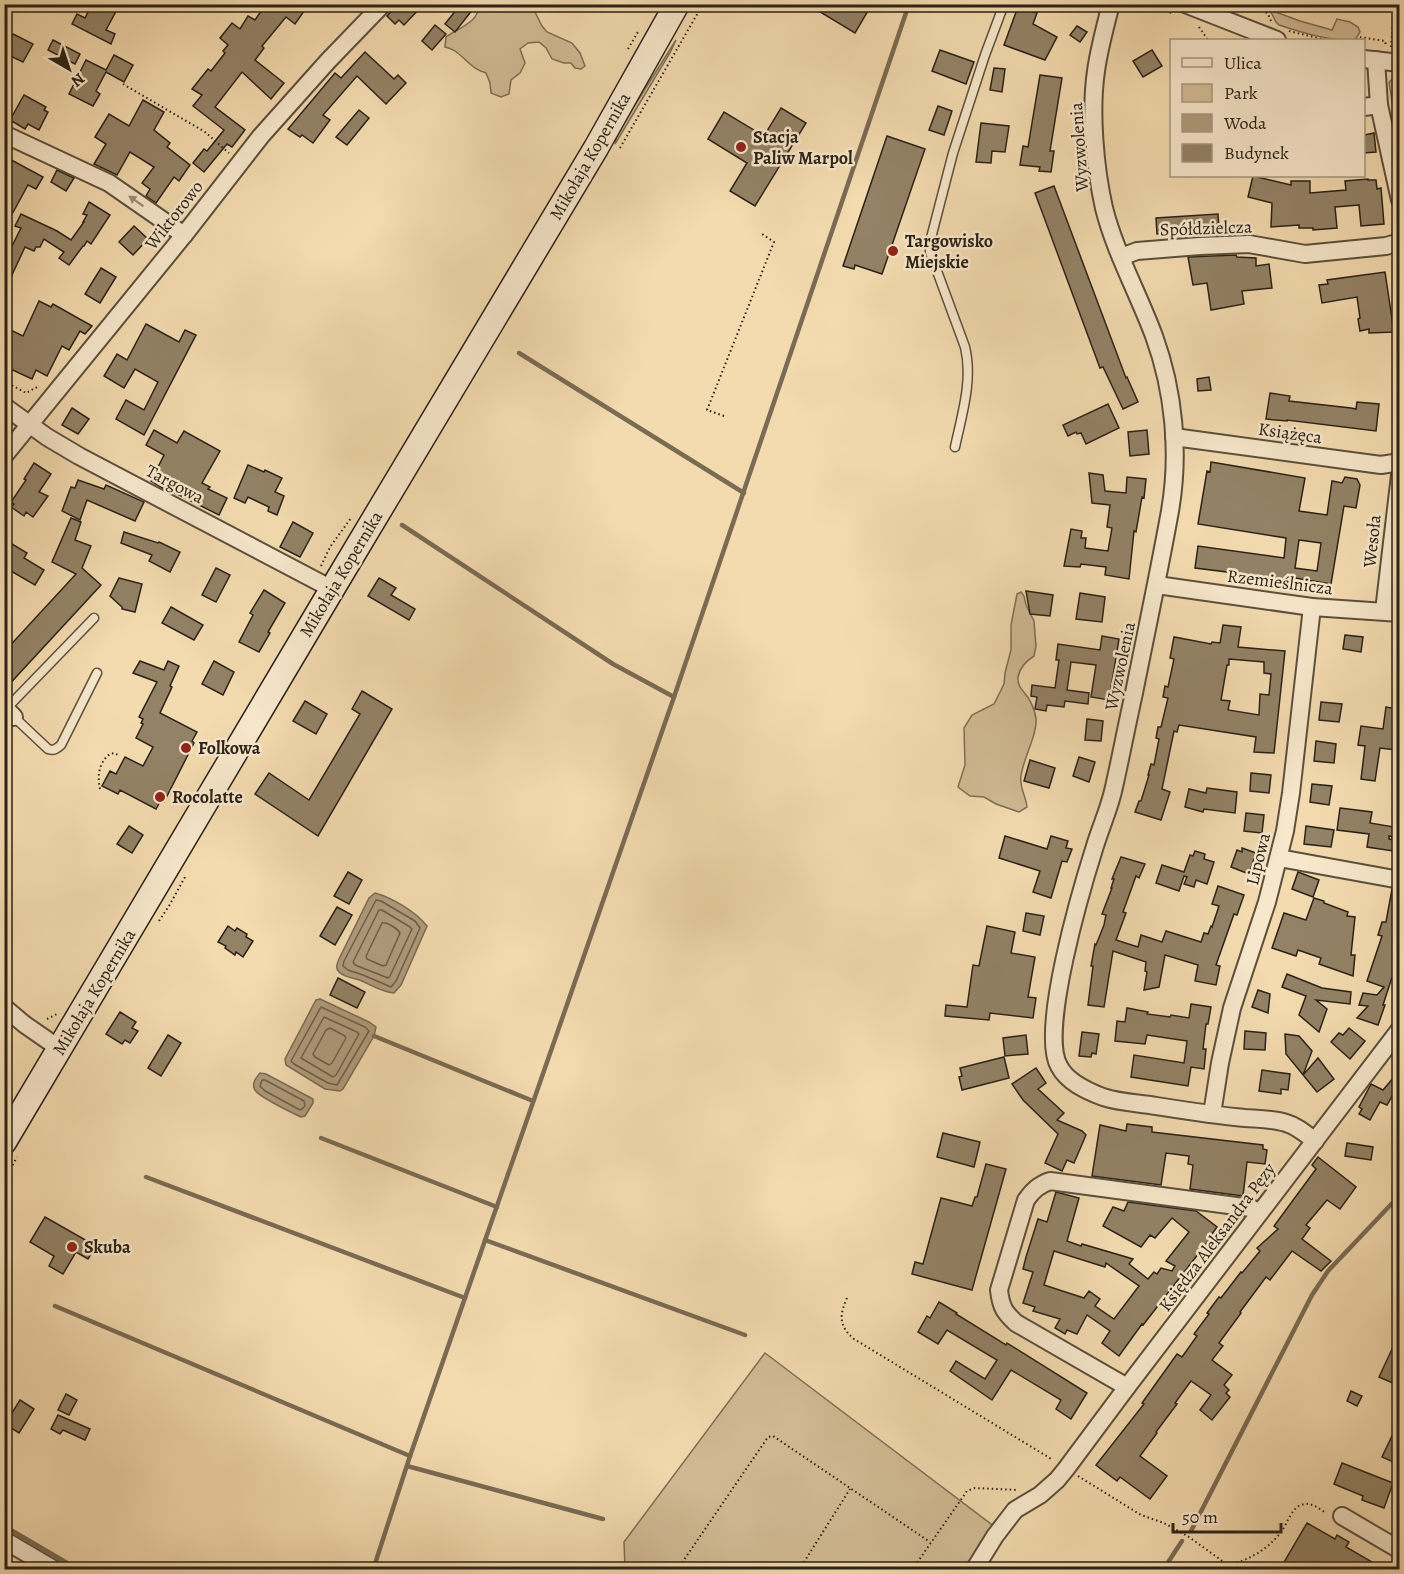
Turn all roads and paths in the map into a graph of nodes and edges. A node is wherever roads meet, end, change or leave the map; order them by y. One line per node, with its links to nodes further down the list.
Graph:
1 (383, 4): 19 (street, Wiktorowo)
2 (677, 4): 36 (main road, Mikołaja Kopernika)
3 (1004, 4): 31 (lane)
4 (1111, 4): 24 (street, Wyzwolenia)
5 (1185, 4): 9 (street)
6 (1255, 4): 9 (path)
7 (1195, 22): 10 (path)
8 (1394, 23): 14 (path)
9 (1279, 32): 11 (path)
10 (1207, 39)
11 (1320, 39)
12 (1358, 39): 13 (path)
13 (1385, 40)
14 (1395, 56): 15 (street)
15 (1370, 60): 17 (street)
16 (123, 84): 19 (path)
17 (1371, 106): 20 (street)
18 (4, 134): 22 (street, one-way to 18)
19 (240, 162): 22 (street, Wiktorowo)
20 (1400, 200)
21 (762, 234): 28 (path)
22 (184, 235): 29 (street, Wiktorowo)
23 (1400, 242): 24 (street, Spółdzielcza)
24 (1121, 257): 30 (street, Wyzwolenia)
25 (4, 381): 26 (path)
26 (42, 386)
27 (4, 406): 29 (street, Targowa)
28 (724, 417)
29 (31, 424): 32 (street, Wiktorowo); 36 (street, Targowa)
30 (1174, 437): 33 (street, Książęca); 35 (street, Wyzwolenia)
31 (955, 447)
32 (4, 456)
33 (1400, 462)
34 (1400, 475): 38 (street, Wesoła)
35 (1157, 585): 37 (street, Rzemieślnicza); 51 (street, Wyzwolenia)
36 (332, 589): 50 (main road, Mikołaja Kopernika)
37 (1312, 607): 38 (street, Rzemieślnicza); 44 (street, Lipowa)
38 (1392, 612)
39 (94, 618): 41 (lane)
40 (97, 673): 41 (lane)
41 (7, 715)
42 (118, 755): 43 (path)
43 (100, 789)
44 (1279, 858): 45 (street); 51 (street, Lipowa)
45 (1400, 879)
46 (4, 1007): 50 (street)
47 (63, 1008): 48 (path)
48 (45, 1020)
49 (1400, 1029): 52 (street, Księdza Aleksandra Pęzy)
50 (60, 1049): 53 (main road, Mikołaja Kopernika)
51 (1212, 1114): 52 (street, Wyzwolenia)
52 (1315, 1141): 56 (street, Księdza Aleksandra Pęzy)
53 (4, 1142)
54 (4, 1170): 55 (path)
55 (9, 1173)
56 (1259, 1213): 58 (street, Księdza Aleksandra Pęzy); 58 (street)
57 (847, 1298): 59 (path)
58 (1127, 1387): 59 (street, Księdza Aleksandra Pęzy)
59 (1066, 1469): 60 (street, Księdza Aleksandra Pęzy); 66 (path)
60 (1050, 1486): 64 (path); 71 (street, Księdza Aleksandra Pęzy)
61 (850, 1489): 64 (path); 68 (path); 69 (path)
62 (1342, 1516): 65 (street); 66 (path)
63 (4, 1540): 67 (street)
64 (930, 1542): 70 (path)
65 (1398, 1545)
66 (1228, 1565): 72 (path)
67 (55, 1569)
68 (677, 1569)
69 (799, 1569)
70 (912, 1569)
71 (974, 1569)
72 (1235, 1569)

